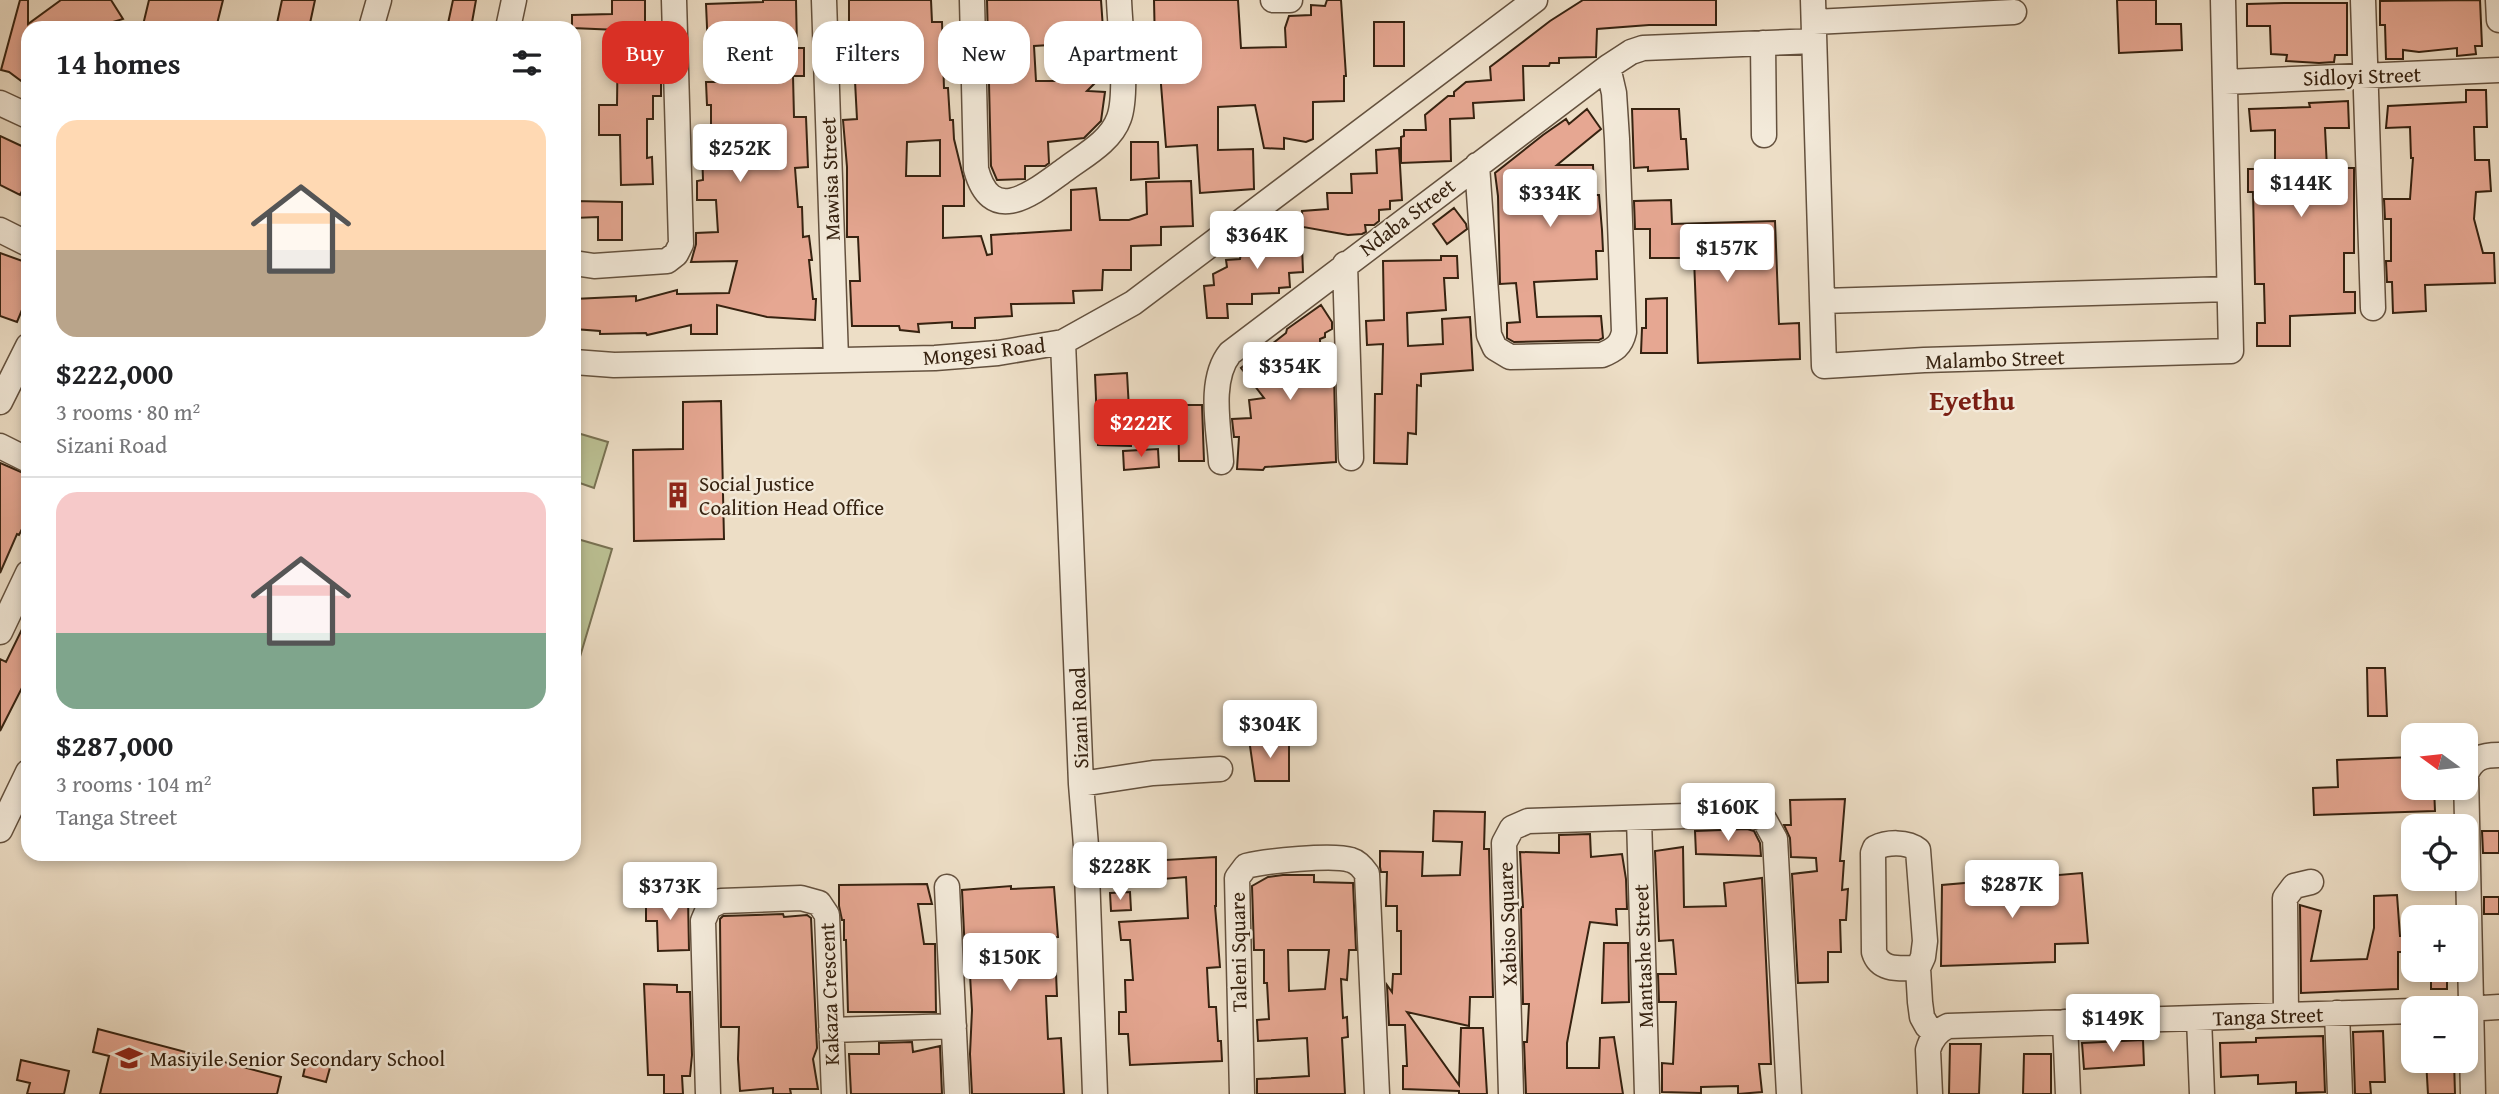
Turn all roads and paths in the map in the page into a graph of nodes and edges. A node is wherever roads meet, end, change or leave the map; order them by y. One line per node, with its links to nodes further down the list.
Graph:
1 (379, 0): 15 (street)
2 (514, 0): 16 (street)
3 (674, 0): 29 (street)
4 (824, 0): 35 (street, Mawisa Street)
5 (972, 0): 6 (street)
6 (1119, 0)
7 (1273, 0): 8 (street)
8 (1290, 0)
9 (1535, 0): 34 (street, Mongesi Road)
10 (2223, 0): 22 (street)
11 (2363, 0): 21 (street)
12 (2498, 0): 14 (street)
13 (2014, 12): 17 (street, Ndaba Street)
14 (2499, 20)
15 (373, 21)
16 (510, 21)
17 (1814, 21): 18 (street, Ndaba Street); 32 (street, Malambo Street)
18 (1763, 43): 19 (street, Ndaba Street); 25 (street)
19 (1608, 67): 26 (street, Ndaba Street); 26 (street)
20 (2499, 70): 21 (street, Sidloyi Street)
21 (2366, 75): 22 (street, Sidloyi Street); 33 (street)
22 (2225, 82): 31 (street)
23 (0, 103): 24 (street)
24 (21, 113)
25 (1764, 135)
26 (1477, 165): 30 (street, Ndaba Street)
27 (0, 230): 28 (street)
28 (21, 240)
29 (581, 263)
30 (1345, 264): 41 (street); 42 (street, Ndaba Street)
31 (2229, 289): 32 (street); 32 (street, Malambo Street)
32 (1822, 301)
33 (2373, 308)
34 (1063, 342): 35 (street, Mongesi Road); 48 (street, Sizani Road)
35 (836, 359): 37 (street, Mongesi Road)
36 (21, 360): 38 (street)
37 (581, 363)
38 (0, 402)
39 (0, 446): 40 (street)
40 (21, 456)
41 (1351, 458)
42 (1221, 462)
43 (21, 588): 44 (street)
44 (0, 632)
45 (2499, 755): 46 (street)
46 (2478, 758)
47 (1220, 769): 48 (street)
48 (1081, 784): 71 (street, Sizani Road)
49 (21, 786): 52 (street)
50 (2466, 800): 56 (street)
51 (1639, 818): 74 (street, Xabiso Square); 75 (street, Mantashe Street); 76 (street, Xabiso Square)
52 (0, 830)
53 (2311, 882): 61 (street)
54 (947, 887): 64 (street)
55 (1918, 968): 55 (street); 66 (street)
56 (2468, 996)
57 (2499, 1007): 58 (street)
58 (2478, 1008)
59 (2401, 1011): 60 (street, Tanga Street)
60 (2337, 1013): 61 (street, Tanga Street); 80 (street)
61 (2286, 1015): 62 (street, Tanga Street)
62 (2199, 1018): 63 (street, Tanga Street); 79 (street)
63 (2065, 1023): 66 (street, Tanga Street); 78 (street)
64 (954, 1026): 65 (street); 70 (street)
65 (831, 1030): 68 (street, Kakaza Crescent); 69 (street, Kakaza Crescent)
66 (1936, 1034): 77 (street)
67 (2472, 1073): 81 (street)
68 (708, 1094)
69 (834, 1094)
70 (957, 1094)
71 (1095, 1094)
72 (1242, 1094): 73 (street, Taleni Square)
73 (1377, 1094)
74 (1511, 1094)
75 (1647, 1094)
76 (1789, 1094)
77 (1930, 1094)
78 (2068, 1094)
79 (2202, 1094)
80 (2340, 1094)
81 (2473, 1094)

